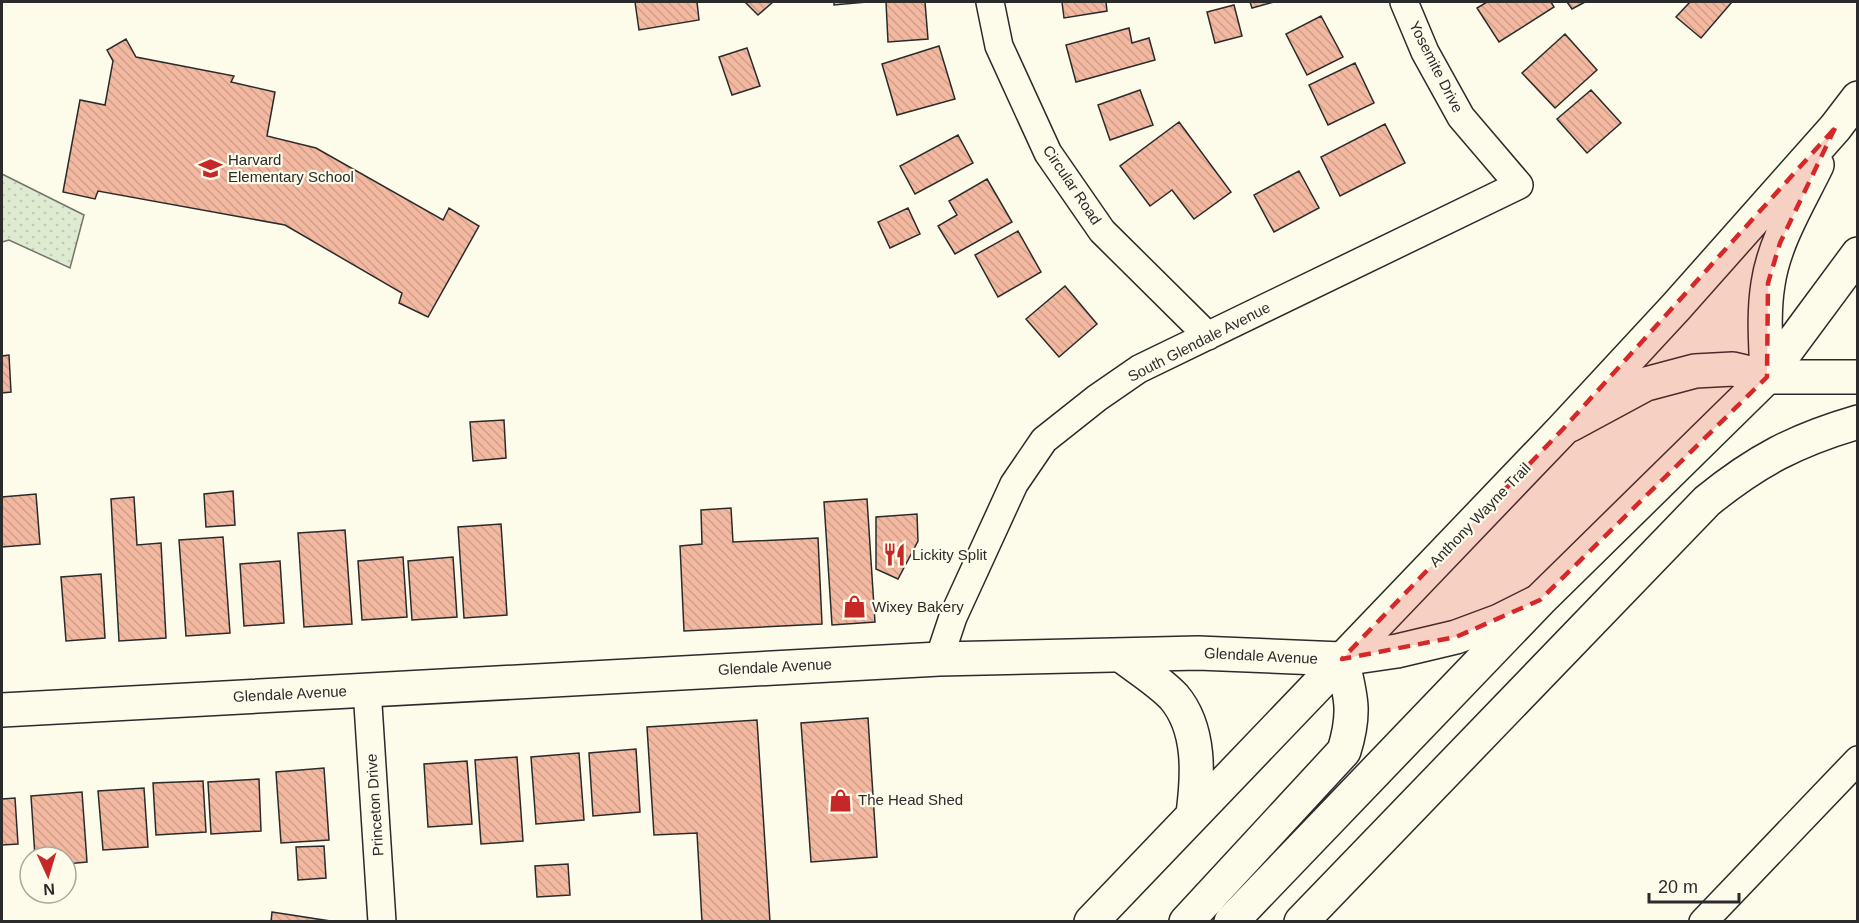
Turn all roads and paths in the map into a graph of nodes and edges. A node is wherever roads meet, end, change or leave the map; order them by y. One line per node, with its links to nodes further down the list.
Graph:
1 (990, 2): 7 (street, Circular Road)
2 (1404, 2): 5 (street, Yosemite Drive)
3 (1857, 98): 4 (main road, Anthony Wayne Trail)
4 (1835, 128): 8 (main road); 11 (main road, Anthony Wayne Trail)
5 (1519, 184): 7 (street, South Glendale Avenue)
6 (1857, 254): 8 (main road)
7 (1208, 336): 14 (street, South Glendale Avenue)
8 (1767, 377): 9 (main road); 11 (main road); 12 (main road)
9 (1857, 377)
10 (1857, 422): 24 (main road)
11 (1563, 429): 15 (main road, Anthony Wayne Trail)
12 (1540, 600): 15 (main road, Glendale Avenue); 23 (main road)
13 (1122, 656): 14 (main road, Glendale Avenue); 15 (main road, Glendale Avenue); 19 (main road)
14 (939, 659): 16 (main road, Glendale Avenue)
15 (1342, 659): 19 (main road, Anthony Wayne Trail); 22 (main road)
16 (367, 689): 17 (main road, Glendale Avenue); 20 (street, Princeton Drive)
17 (2, 710)
18 (1857, 760): 25 (street)
19 (1193, 814): 21 (main road, Anthony Wayne Trail)
20 (382, 921)
21 (1091, 921)
22 (1186, 921)
23 (1231, 921)
24 (1301, 921)
25 (1703, 921)

